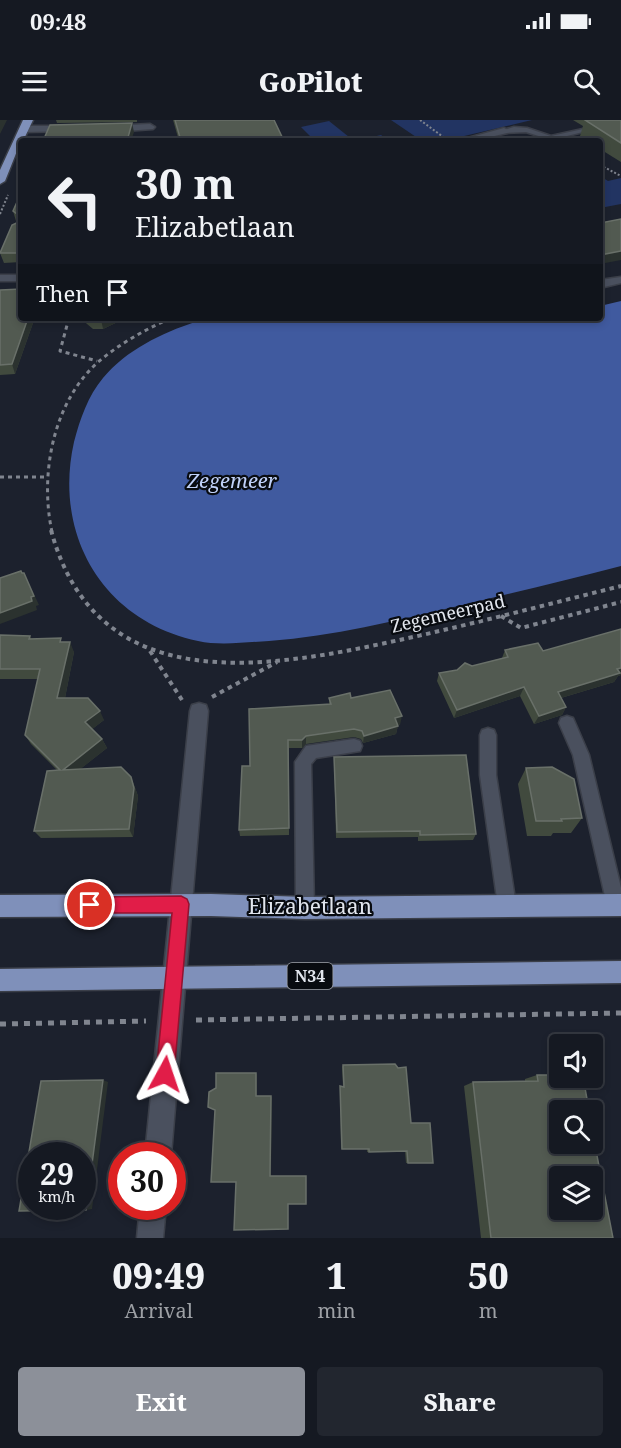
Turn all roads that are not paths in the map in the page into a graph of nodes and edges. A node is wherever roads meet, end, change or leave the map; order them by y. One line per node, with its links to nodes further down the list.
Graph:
1 (26, 125): 3 (street)
2 (151, 127): 4 (street)
3 (86, 129)
4 (97, 129)
5 (504, 131): 6 (lane); 7 (street)
6 (583, 131)
7 (475, 138)
8 (18, 142): 9 (main road)
9 (0, 181)
10 (0, 278): 11 (street)
11 (18, 278)
12 (621, 280): 13 (street)
13 (603, 283)
14 (199, 711): 18 (street)
15 (567, 723): 19 (lane)
16 (488, 735): 21 (lane)
17 (354, 746): 22 (lane)
18 (181, 904): 20 (main road, Elizabetlaan); 22 (main road, Elizabetlaan); 24 (street)
19 (619, 905): 21 (main road, Elizabetlaan)
20 (0, 906)
21 (507, 906): 22 (main road, Elizabetlaan)
22 (305, 908)
23 (621, 972): 24 (main road, N34)
24 (174, 977): 25 (main road, N34); 26 (street)
25 (0, 980)
26 (159, 1142)
27 (152, 1220): 28 (street)
28 (150, 1238)

